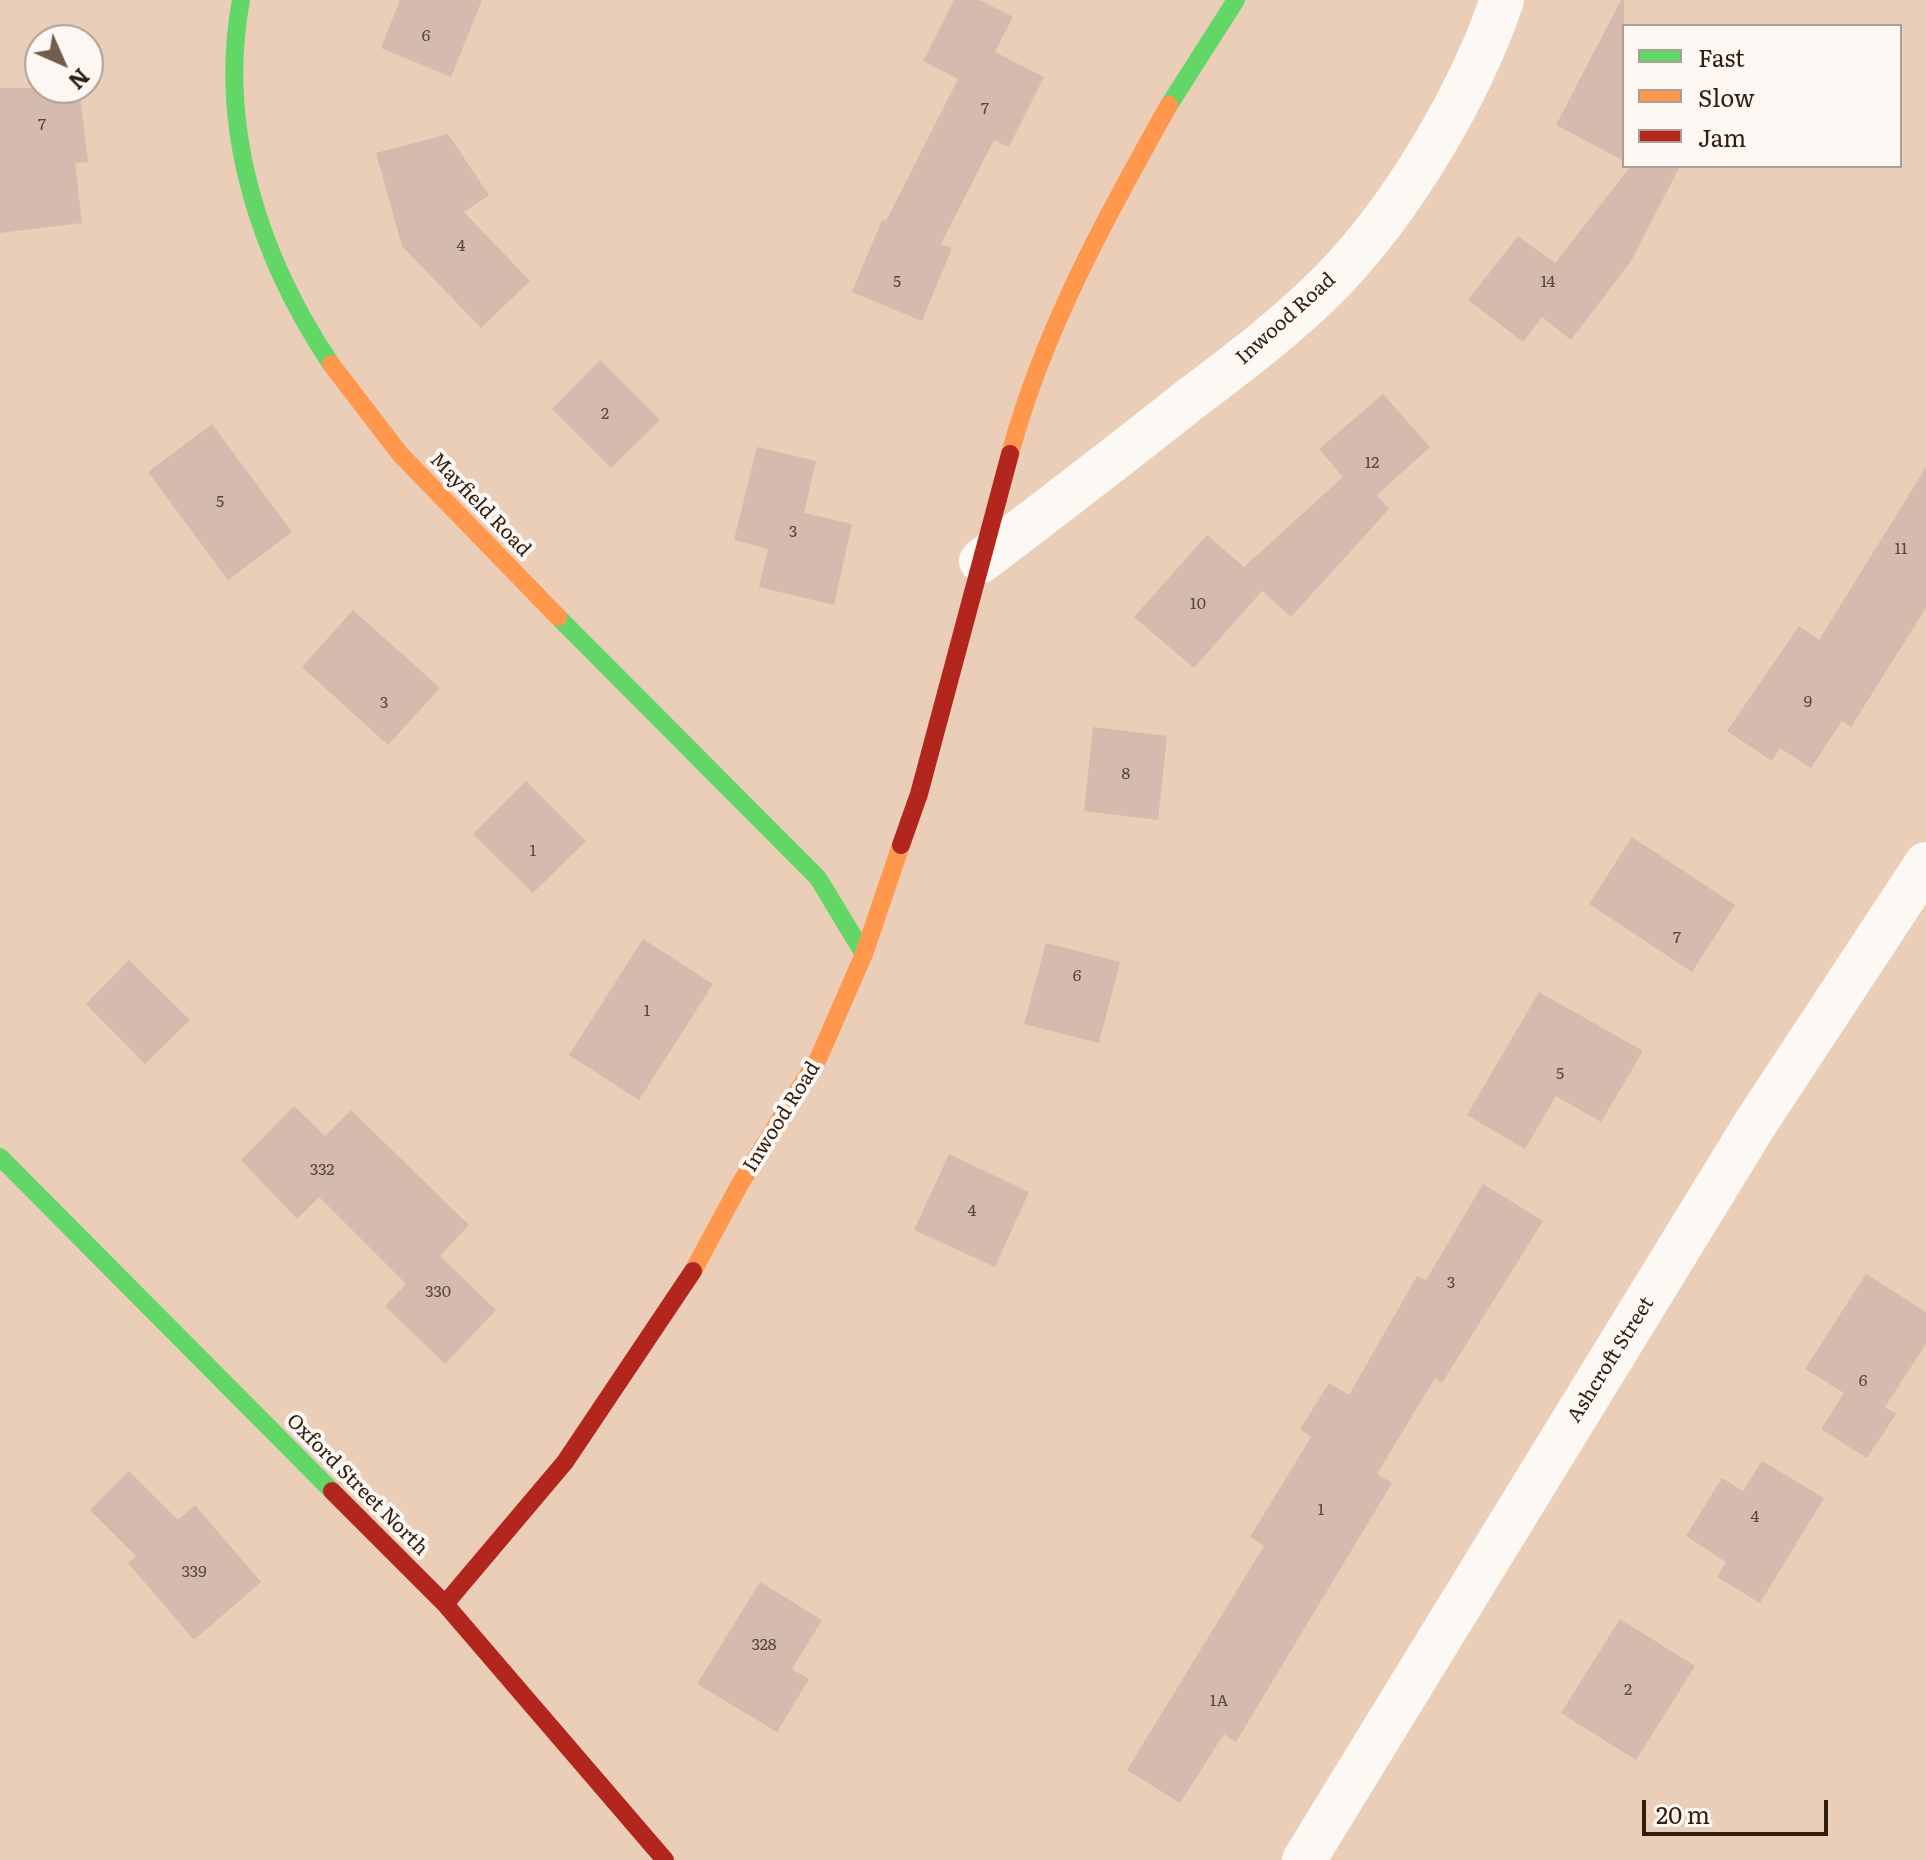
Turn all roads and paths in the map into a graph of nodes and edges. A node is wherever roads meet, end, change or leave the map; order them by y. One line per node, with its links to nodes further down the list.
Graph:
1 (241, 0): 6 (street, Mayfield Road)
2 (1236, 0): 4 (street, Inwood Road)
3 (1502, 0): 4 (street, Inwood Road)
4 (981, 561): 6 (street, Inwood Road)
5 (1926, 864): 10 (street, Ashcroft Street)
6 (864, 954): 8 (street, Inwood Road)
7 (0, 1157): 8 (street, Oxford Street North)
8 (445, 1604): 9 (street, Oxford Street North)
9 (665, 1860)
10 (1304, 1860)

